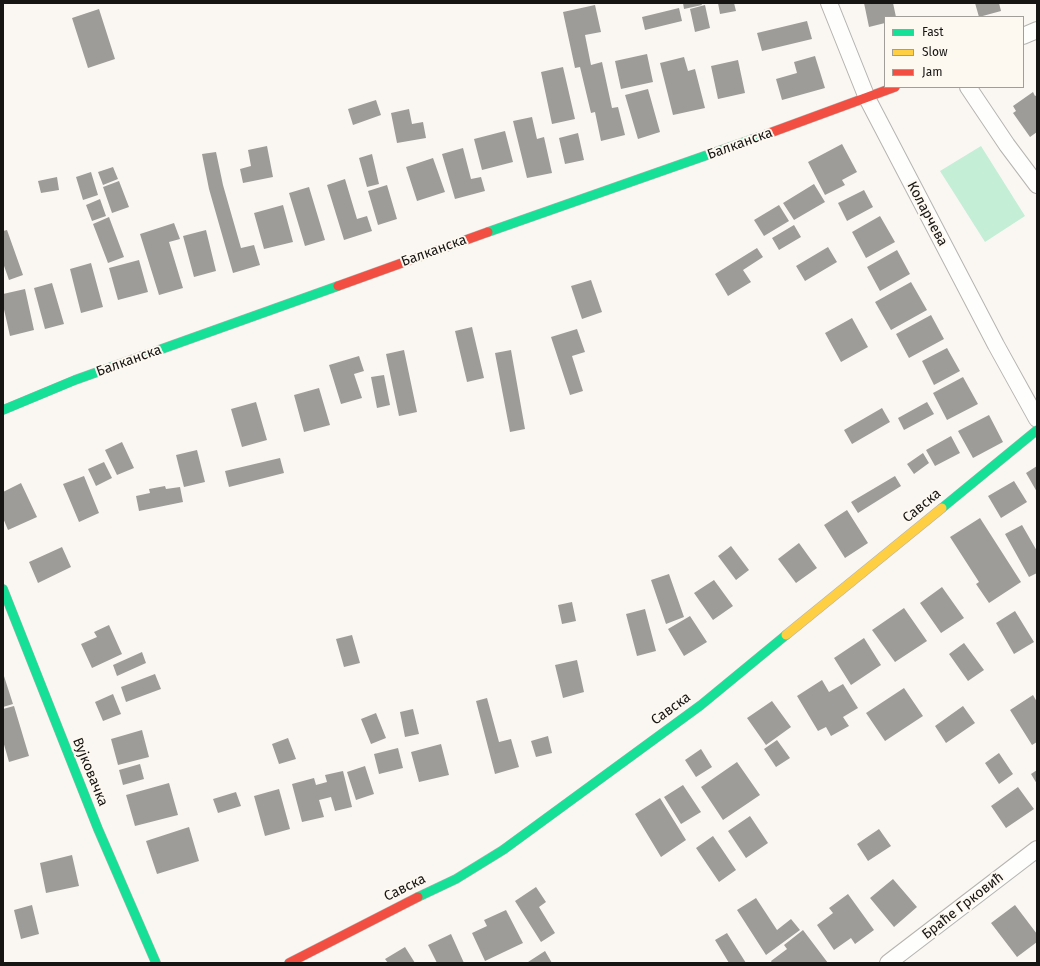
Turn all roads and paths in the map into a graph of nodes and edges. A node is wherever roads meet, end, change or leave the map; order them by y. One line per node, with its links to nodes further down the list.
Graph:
1 (830, 3): 6 (street, Коларчева)
2 (1037, 30): 3 (street)
3 (1024, 36)
4 (892, 88): 6 (street, Балканска)
5 (969, 88): 7 (street)
6 (867, 98): 8 (street, Балканска); 9 (street, Коларчева)
7 (1037, 186)
8 (3, 410)
9 (1037, 419)
10 (1037, 430): 14 (street, Савска)
11 (4, 596): 13 (street, Вујковачка)
12 (1037, 848): 15 (street, Браће Грковић)
13 (156, 963)
14 (289, 963)
15 (888, 963)

